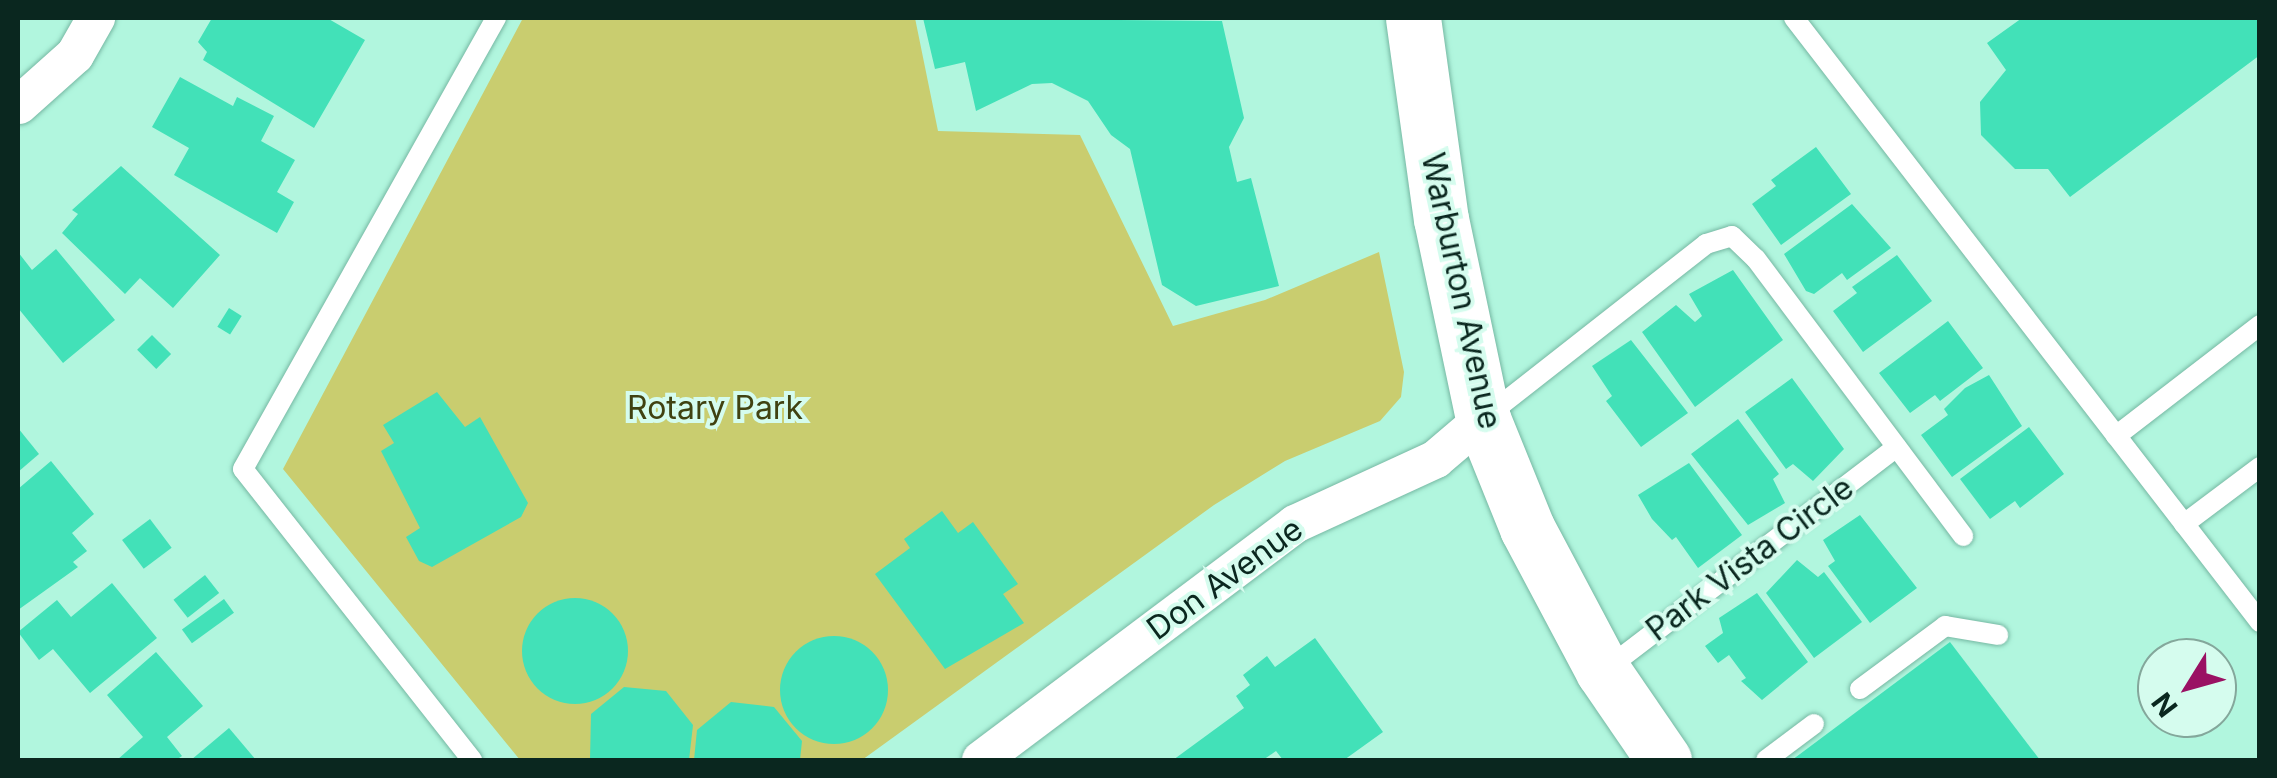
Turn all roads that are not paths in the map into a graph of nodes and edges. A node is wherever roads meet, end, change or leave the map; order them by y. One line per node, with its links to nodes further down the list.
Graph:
1 (96, 18): 5 (street)
2 (496, 18): 18 (lane)
3 (1413, 18): 7 (street, Warburton Avenue)
4 (1794, 18): 8 (lane)
5 (19, 105)
6 (2260, 325): 8 (lane)
7 (1482, 419): 9 (lane); 15 (street, Warburton Avenue); 19 (street, Don Avenue)
8 (2116, 436): 11 (lane)
9 (1896, 447): 12 (lane); 15 (lane, Park Vista Circle)
10 (2260, 467): 11 (lane)
11 (2184, 524): 13 (lane)
12 (1963, 536)
13 (2259, 619)
14 (1998, 636): 16 (lane)
15 (1603, 671): 20 (street, Warburton Avenue)
16 (1860, 689)
17 (1814, 724): 21 (lane)
18 (472, 760)
19 (981, 760)
20 (1664, 760)
21 (1766, 760)

